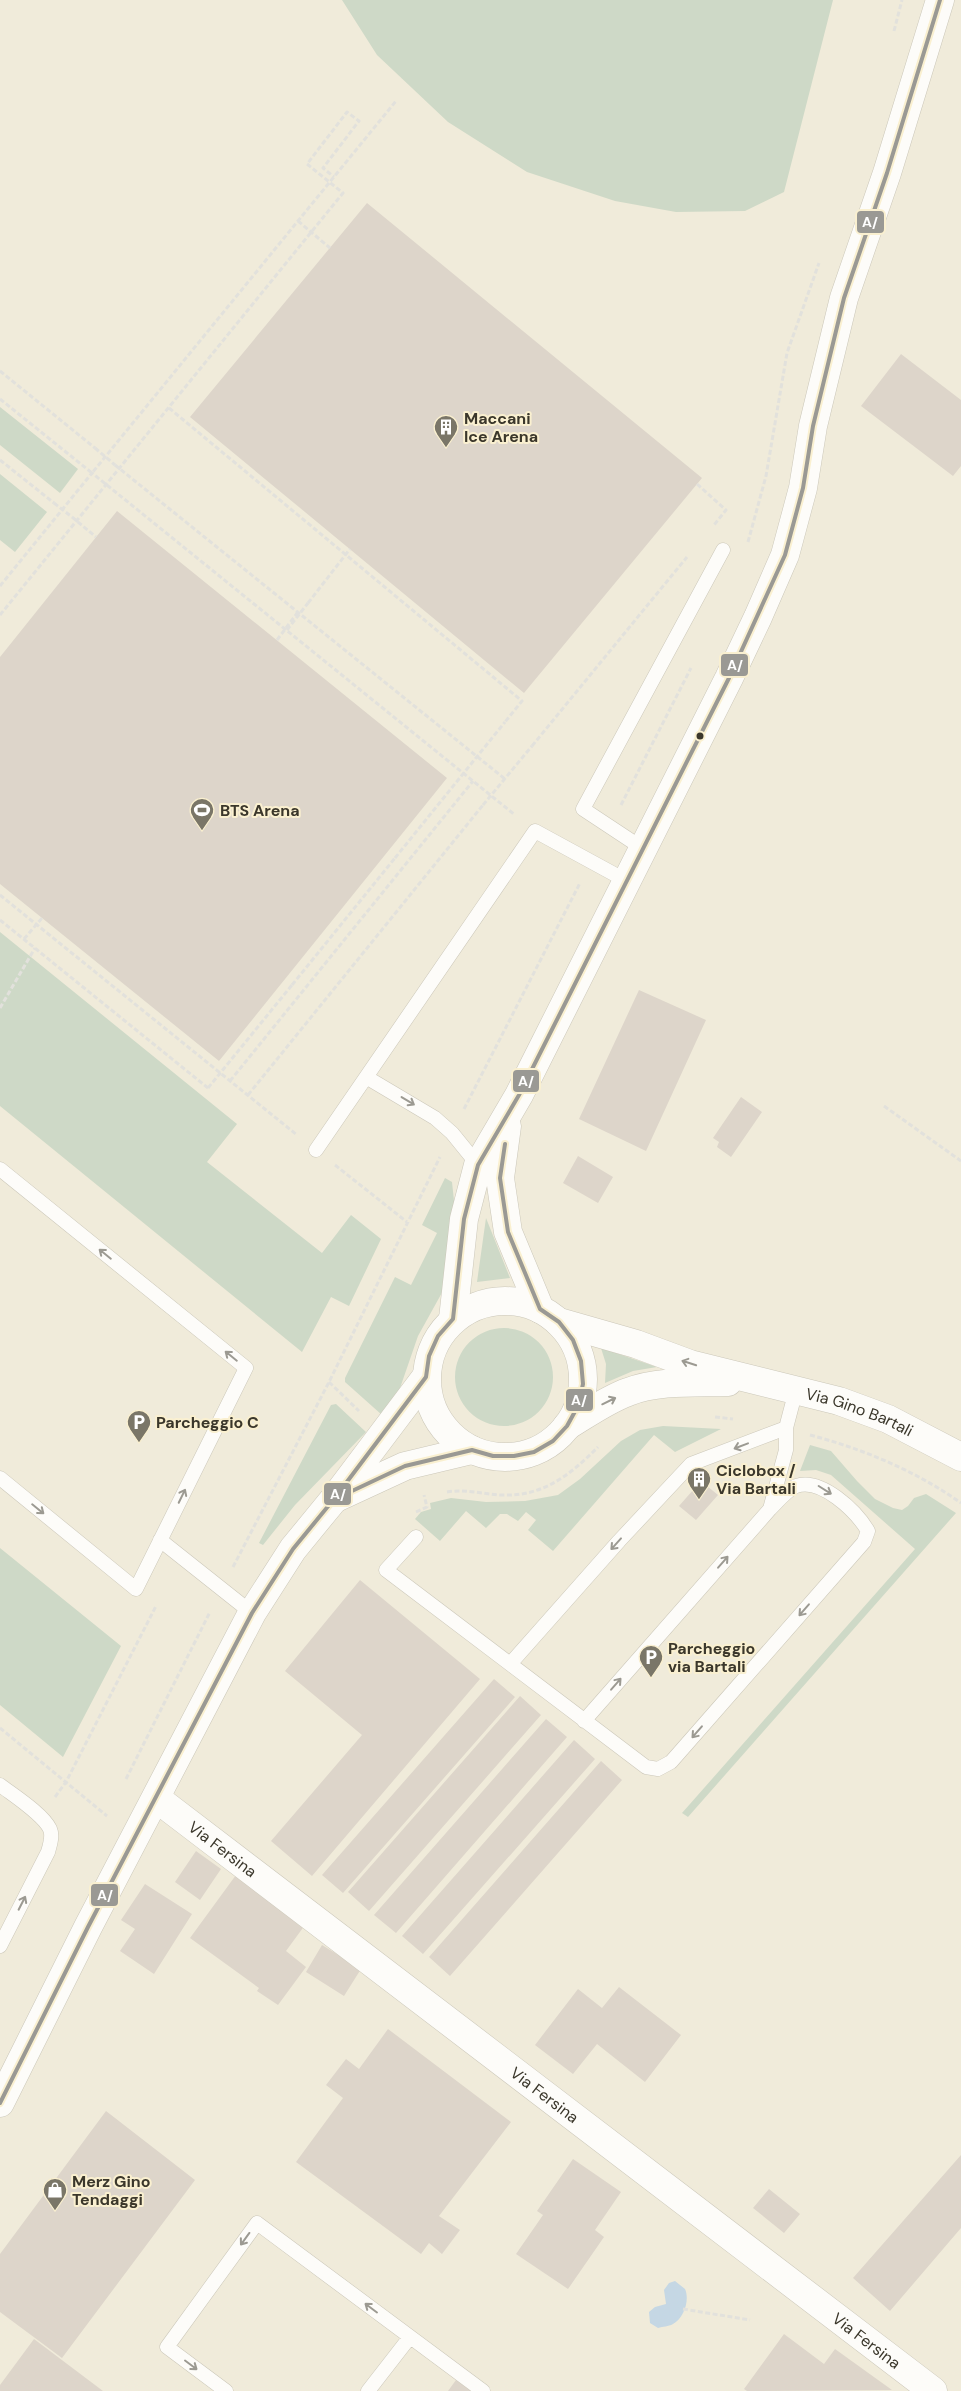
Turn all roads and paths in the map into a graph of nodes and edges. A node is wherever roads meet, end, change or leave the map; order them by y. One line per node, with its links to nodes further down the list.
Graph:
1 (902, 0): 3 (path)
2 (940, 0): 34 (street)
3 (892, 37)
4 (396, 101): 5 (path)
5 (334, 177): 6 (path); 11 (path)
6 (298, 221): 7 (path); 14 (path)
7 (330, 248)
8 (820, 260): 21 (path)
9 (0, 371): 13 (path, bridge)
10 (0, 399): 14 (path)
11 (168, 408): 13 (path); 29 (path, bridge)
12 (0, 460): 16 (path, bridge)
13 (120, 468): 16 (path); 24 (path)
14 (92, 473): 23 (path); 26 (path)
15 (697, 484): 17 (path)
16 (76, 521): 18 (path); 25 (path)
17 (710, 529)
18 (96, 537)
19 (350, 549): 26 (path, bridge)
20 (723, 550): 32 (lane)
21 (745, 550)
22 (693, 551): 30 (path, bridge)
23 (0, 586)
24 (298, 612): 27 (path, bridge); 29 (path)
25 (0, 615)
26 (287, 630): 31 (path)
27 (277, 640)
28 (693, 664): 32 (path)
29 (477, 757): 30 (path); 41 (path, bridge)
30 (504, 779): 45 (path, bridge)
31 (473, 781): 33 (path); 44 (path)
32 (610, 827): 34 (lane)
33 (535, 831): 35 (lane); 43 (lane)
34 (642, 848): 36 (street)
35 (591, 861): 36 (lane); 48 (path)
36 (625, 880): 47 (street)
37 (0, 895): 44 (path)
38 (42, 918): 40 (path, bridge)
39 (0, 920): 40 (path)
40 (24, 939): 41 (path)
41 (35, 948): 42 (path)
42 (0, 1008)
43 (366, 1076): 48 (lane, one-way to 48); 49 (lane)
44 (230, 1081): 45 (path)
45 (248, 1095): 49 (path)
46 (884, 1106): 50 (path)
47 (509, 1114): 51 (street); 54 (street)
48 (452, 1133): 51 (lane); 53 (path)
49 (316, 1150): 53 (path)
50 (961, 1161)
51 (478, 1165): 55 (street)
52 (0, 1169): 69 (lane, one-way to 52)
53 (407, 1222): 58 (path)
54 (550, 1315): 55 (street); 57 (street, Via Gino Bartali, one-way to 54); 61 (street)
55 (453, 1319): 56 (street)
56 (426, 1378): 63 (street); 66 (street)
57 (753, 1380): 59 (street, Via Gino Bartali); 61 (street, Via Gino Bartali, one-way to 57)
58 (329, 1382): 60 (path); 70 (path)
59 (796, 1390): 62 (lane); 64 (street, Via Gino Bartali)
60 (361, 1413)
61 (567, 1426): 63 (street)
62 (786, 1428): 67 (lane); 73 (lane, one-way to 73)
63 (472, 1450): 66 (street)
64 (961, 1457)
65 (0, 1478): 69 (lane, one-way to 69)
66 (334, 1499): 72 (street)
67 (770, 1509): 74 (lane, one-way to 67); 74 (lane, one-way to 74)
68 (416, 1537): 73 (lane)
69 (160, 1540): 70 (lane)
70 (221, 1589): 72 (lane); 76 (path)
71 (159, 1600): 77 (path)
72 (252, 1613): 79 (street)
73 (510, 1664): 74 (lane)
74 (584, 1721)
75 (0, 1728): 77 (path)
76 (125, 1780)
77 (66, 1782): 81 (path)
78 (0, 1785): 83 (lane, one-way to 78)
79 (156, 1798): 84 (street); 91 (street, Via Fersina)
80 (112, 1807): 81 (path)
81 (107, 1816): 82 (path)
82 (103, 1824)
83 (0, 1946)
84 (0, 2104)
85 (683, 2309): 86 (path)
86 (750, 2320)
87 (410, 2337): 88 (lane, one-way to 88); 89 (lane); 90 (lane)
88 (226, 2391)
89 (368, 2391)
90 (483, 2391)
91 (933, 2391)

